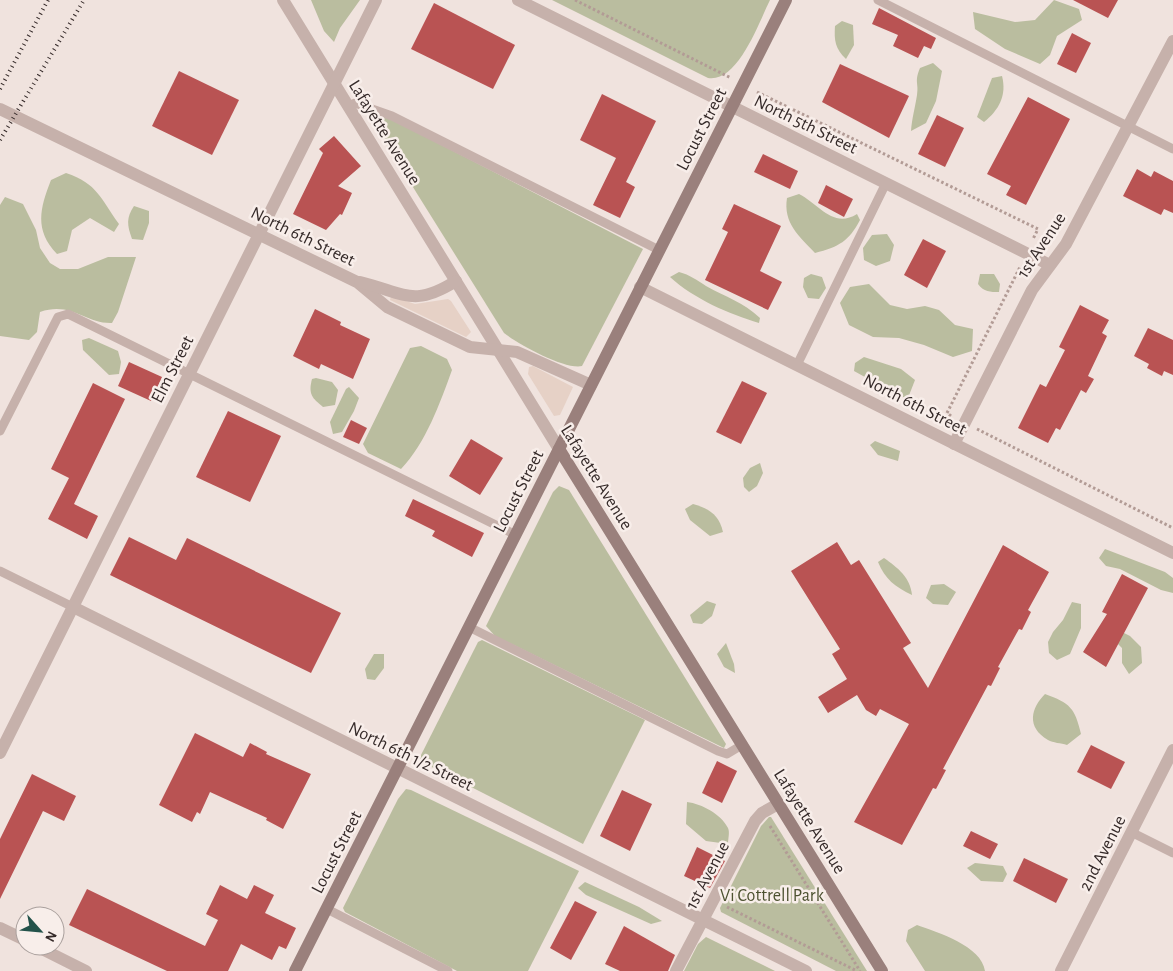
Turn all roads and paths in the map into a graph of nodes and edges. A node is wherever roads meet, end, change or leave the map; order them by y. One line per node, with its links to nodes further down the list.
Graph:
1 (283, 0): 8 (street, Lafayette Avenue)
2 (376, 0): 8 (street, Elm Street)
3 (518, 0): 11 (street, North 5th Street)
4 (576, 0): 9 (path)
5 (786, 0): 9 (street, Locust Street)
6 (878, 0): 13 (lane)
7 (1173, 41): 13 (street, 1st Avenue)
8 (335, 84): 10 (street, Lafayette Avenue); 16 (street, Elm Street)
9 (743, 84): 11 (street, Locust Street); 18 (path)
10 (349, 106): 17 (lane); 20 (street, Lafayette Avenue)
11 (732, 106): 15 (street, North 5th Street); 17 (street, Locust Street)
12 (0, 108): 16 (street, North 6th Street)
13 (1126, 126): 14 (lane); 19 (street, 1st Avenue)
14 (1173, 149)
15 (886, 183): 18 (street, North 5th Street); 24 (lane)
16 (260, 234): 21 (street, North 6th Street); 25 (street, Elm Street)
17 (659, 250): 22 (street, Locust Street)
18 (1027, 253): 19 (street, North 5th Street); 27 (path)
19 (1050, 265): 27 (street, 1st Avenue)
20 (456, 281): 21 (street); 23 (street, Lafayette Avenue)
21 (357, 282): 23 (street, North 6th Street)
22 (640, 287): 24 (street, North 6th Street); 26 (street, Locust Street)
23 (498, 350): 26 (street, North 6th Street); 30 (street, Lafayette Avenue)
24 (797, 365): 29 (street, North 6th Street)
25 (189, 375): 28 (lane); 32 (lane); 35 (street, Elm Street)
26 (591, 385): 30 (street, Locust Street)
27 (965, 422): 29 (street, 1st Avenue); 31 (path)
28 (0, 431)
29 (954, 444): 33 (street, North 6th Street)
30 (559, 449): 32 (street, Locust Street); 37 (street, Lafayette Avenue)
31 (1173, 528)
32 (516, 535): 36 (street, Locust Street)
33 (1173, 553)
34 (0, 572): 35 (lane, North 6th 1/2 Street)
35 (73, 607): 39 (street, Elm Street); 40 (street, North 6th 1/2 Street)
36 (469, 627): 37 (lane); 40 (street, Locust Street)
37 (742, 745): 41 (street, Lafayette Avenue)
38 (1173, 750): 43 (street, 2nd Avenue)
39 (0, 753)
40 (398, 769): 46 (street, Locust Street); 47 (street, North 6th 1/2 Street)
41 (778, 804): 42 (street, 1st Avenue); 57 (street, Lafayette Avenue)
42 (762, 813): 45 (street, 1st Avenue); 56 (path)
43 (1131, 832): 44 (lane); 58 (street, 2nd Avenue)
44 (1173, 853)
45 (715, 901): 47 (street, 1st Avenue); 56 (path)
46 (327, 909): 52 (street, Locust Street); 53 (lane)
47 (702, 921): 54 (street, 1st Avenue); 55 (street, North 6th 1/2 Street)
48 (0, 928): 49 (street)
49 (15, 935)
50 (56, 956): 51 (street)
51 (86, 971)
52 (295, 971)
53 (448, 971)
54 (676, 971)
55 (806, 971)
56 (858, 971)
57 (882, 971)
58 (1062, 971)

